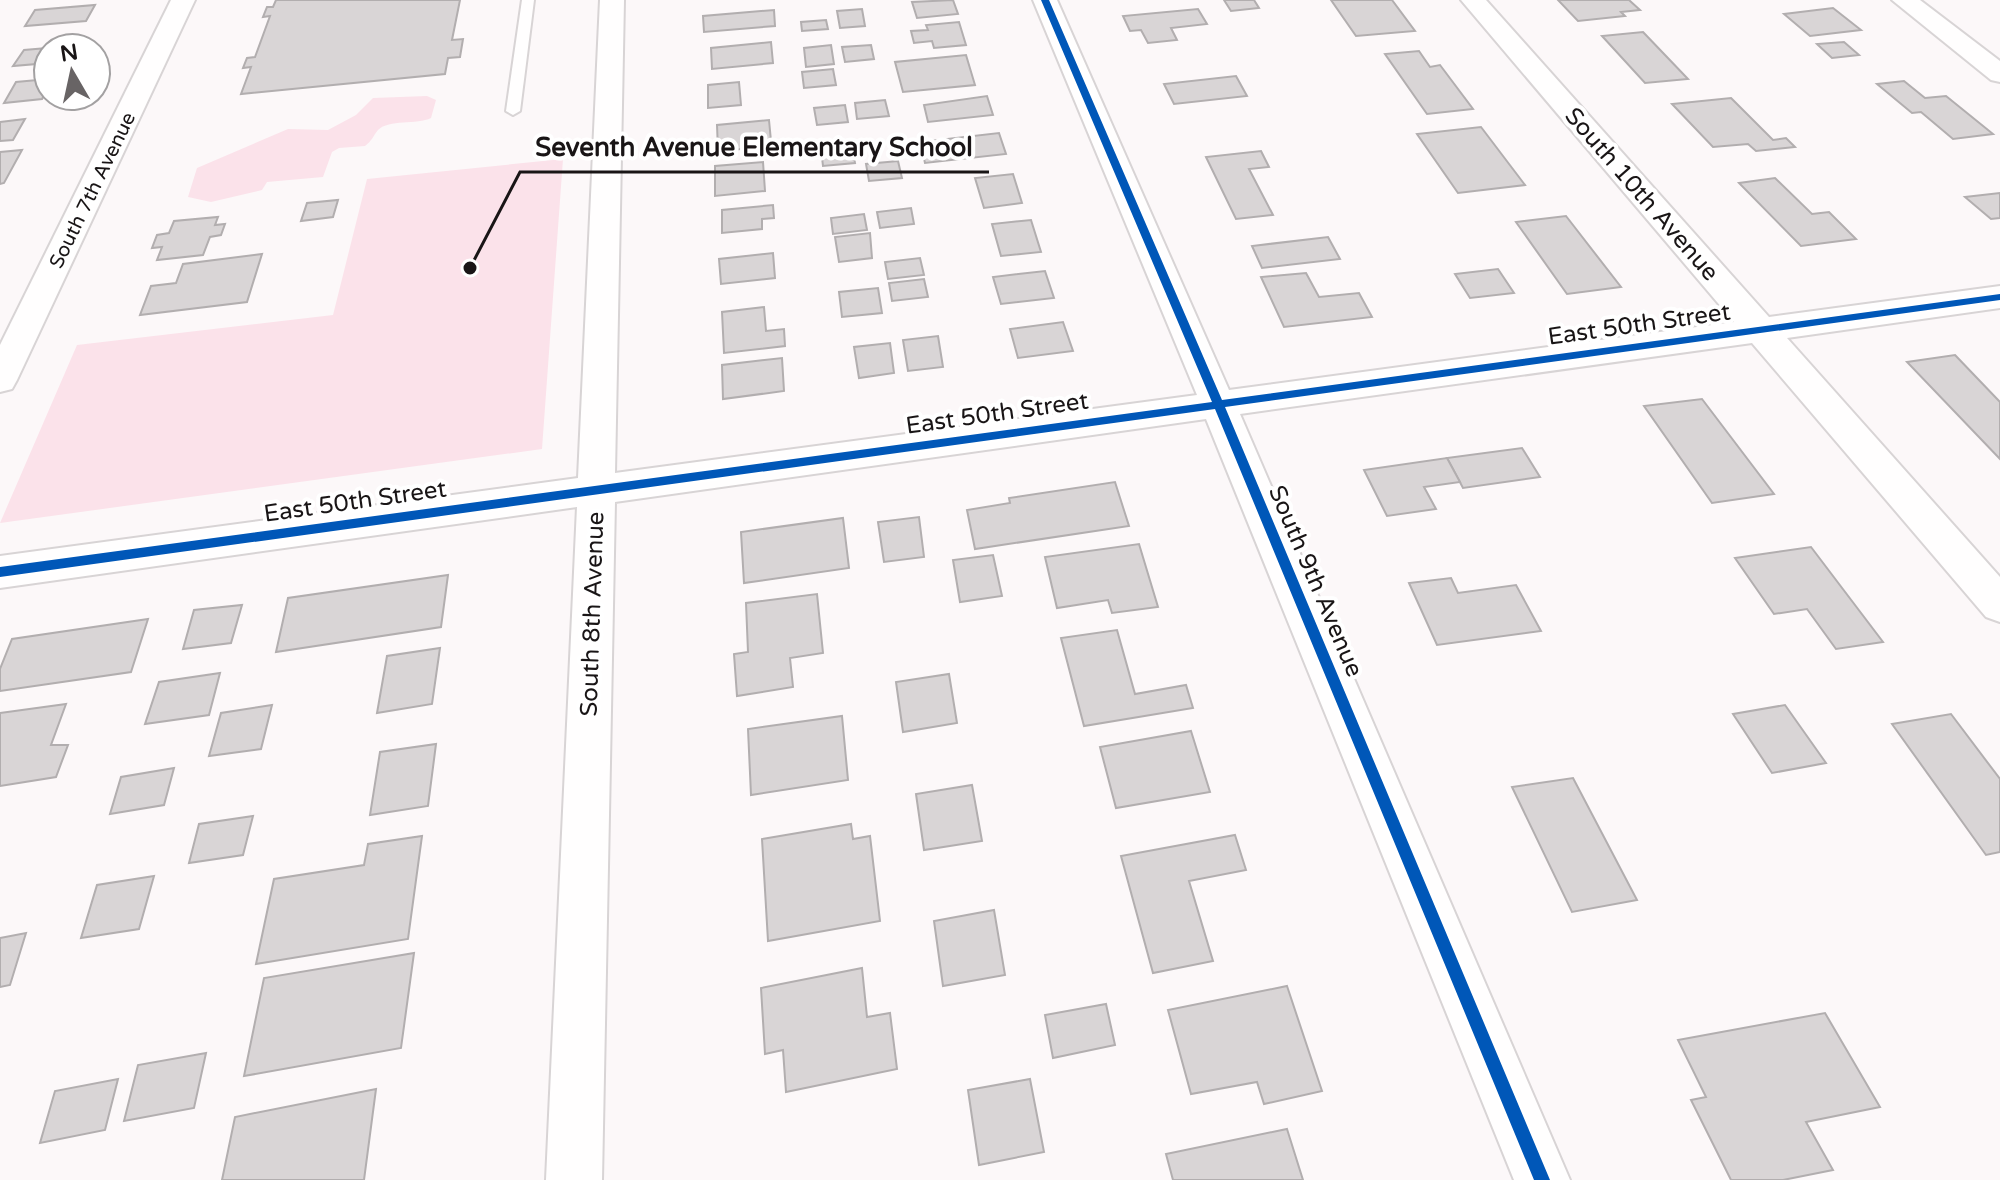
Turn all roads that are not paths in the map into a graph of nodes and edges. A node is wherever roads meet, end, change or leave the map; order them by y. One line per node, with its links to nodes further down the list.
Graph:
1 (183, 0): 11 (street, South 7th Avenue)
2 (528, 0): 8 (lane)
3 (612, 0): 13 (street, South 8th Avenue)
4 (1045, 0): 12 (street, South 9th Avenue)
5 (1473, 0): 10 (street, South 10th Avenue)
6 (1904, 0): 7 (street)
7 (2000, 74)
8 (513, 111)
9 (2000, 297): 10 (street, East 50th Street)
10 (1759, 330): 12 (street, East 50th Street); 15 (street, South 10th Avenue)
11 (0, 380)
12 (1218, 404): 13 (street, East 50th Street); 17 (street, South 9th Avenue)
13 (596, 490): 14 (street, East 50th Street); 16 (street, South 8th Avenue)
14 (0, 572)
15 (2000, 605)
16 (574, 1180)
17 (1542, 1180)

